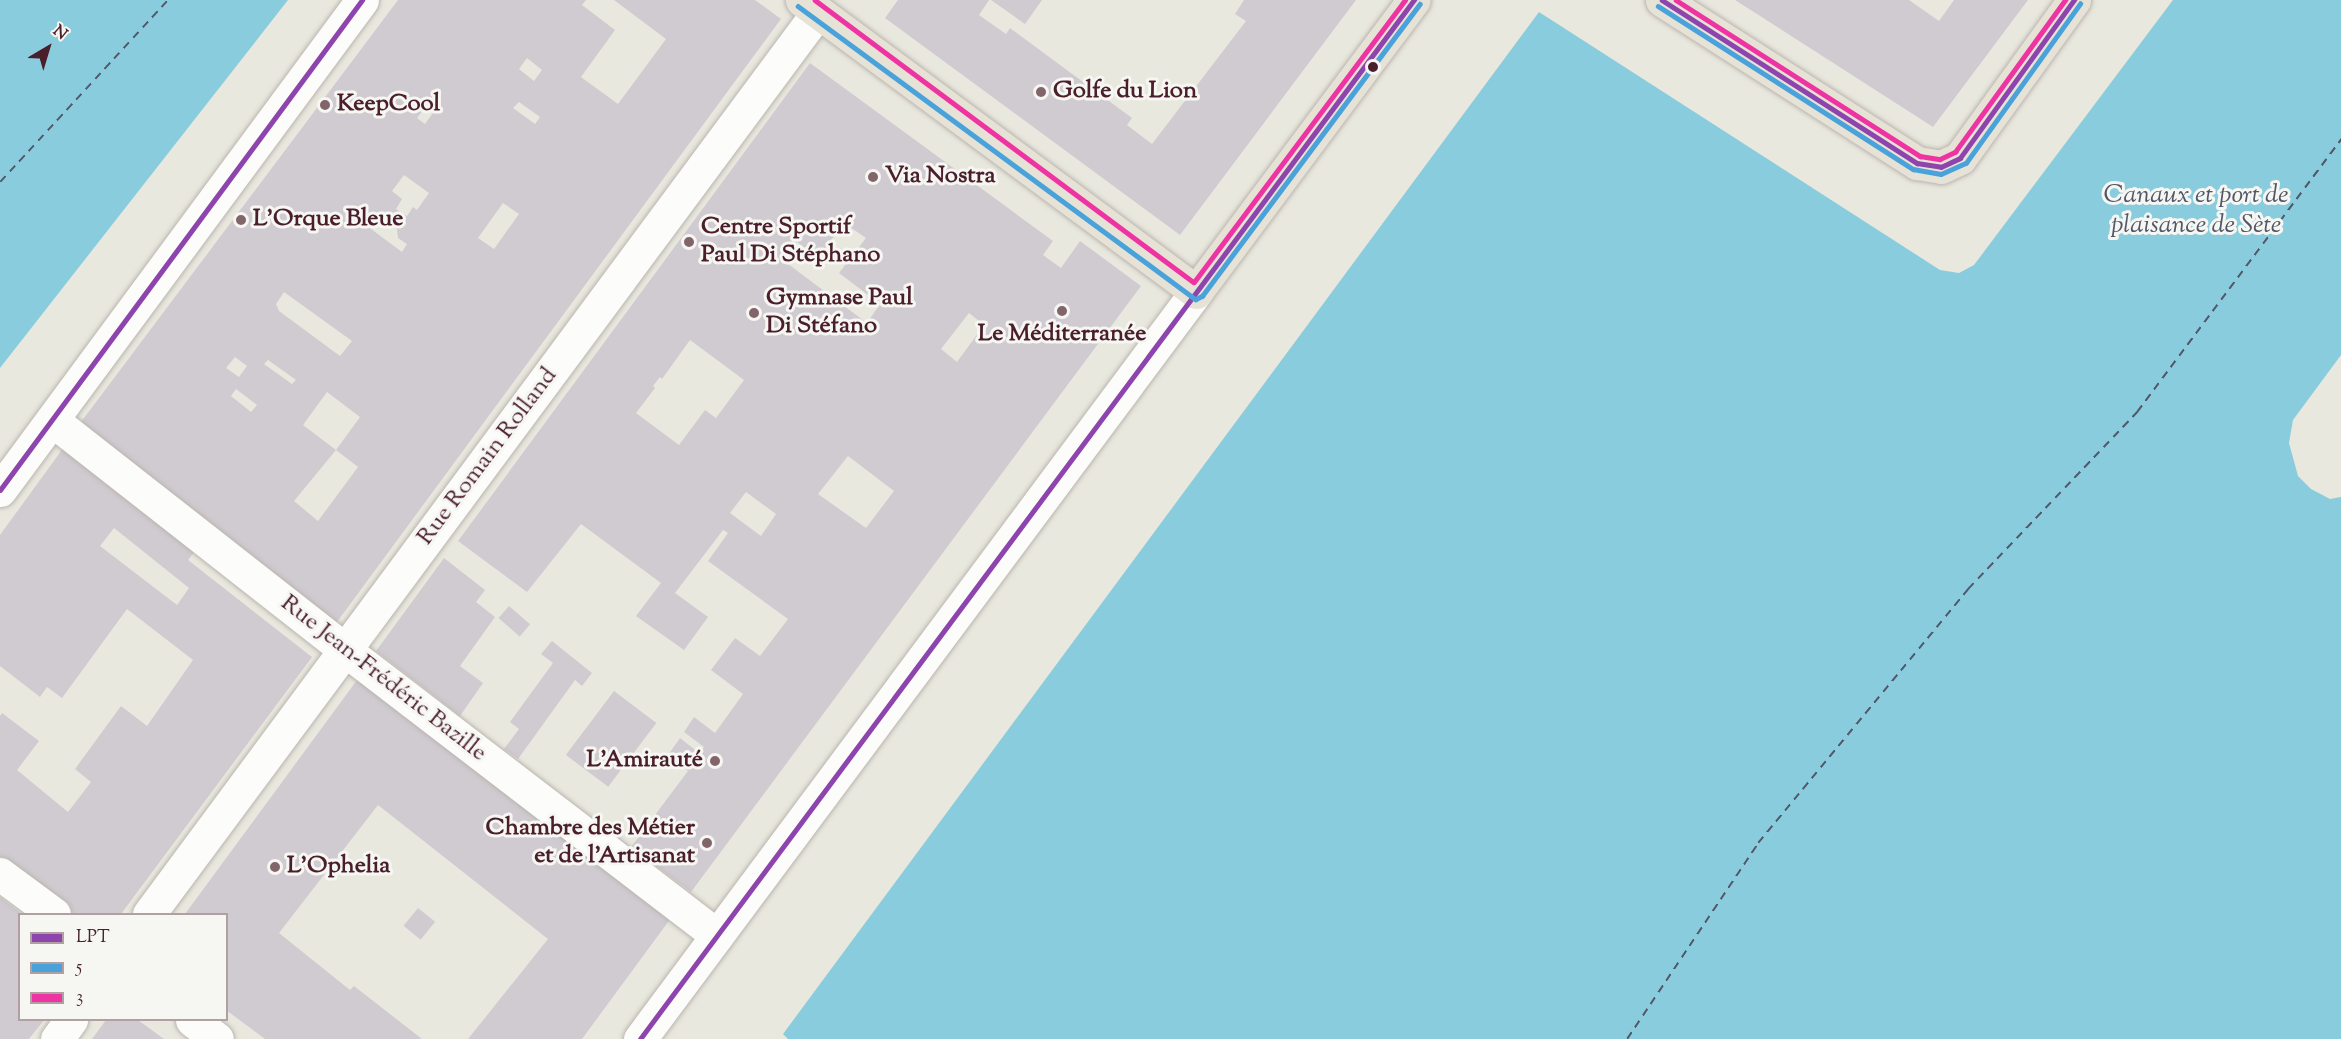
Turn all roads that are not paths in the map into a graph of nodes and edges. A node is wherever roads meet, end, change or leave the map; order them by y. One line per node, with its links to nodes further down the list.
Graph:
1 (362, 0): 7 (street)
2 (1414, 0): 6 (main road)
3 (1662, 0): 4 (main road)
4 (2074, 0)
5 (816, 4): 6 (main road); 9 (street, Rue Romain Rolland)
6 (1196, 292): 13 (street)
7 (52, 420): 8 (street); 9 (street, Rue Jean-Frédéric Bazille)
8 (0, 490)
9 (345, 650): 12 (street, Rue Romain Rolland); 13 (street, Rue Jean-Frédéric Bazille)
10 (0, 874): 11 (street)
11 (51, 913)
12 (150, 913)
13 (717, 935): 18 (street)
14 (70, 1021): 16 (street)
15 (193, 1021): 17 (street)
16 (57, 1039)
17 (218, 1039)
18 (640, 1039)

